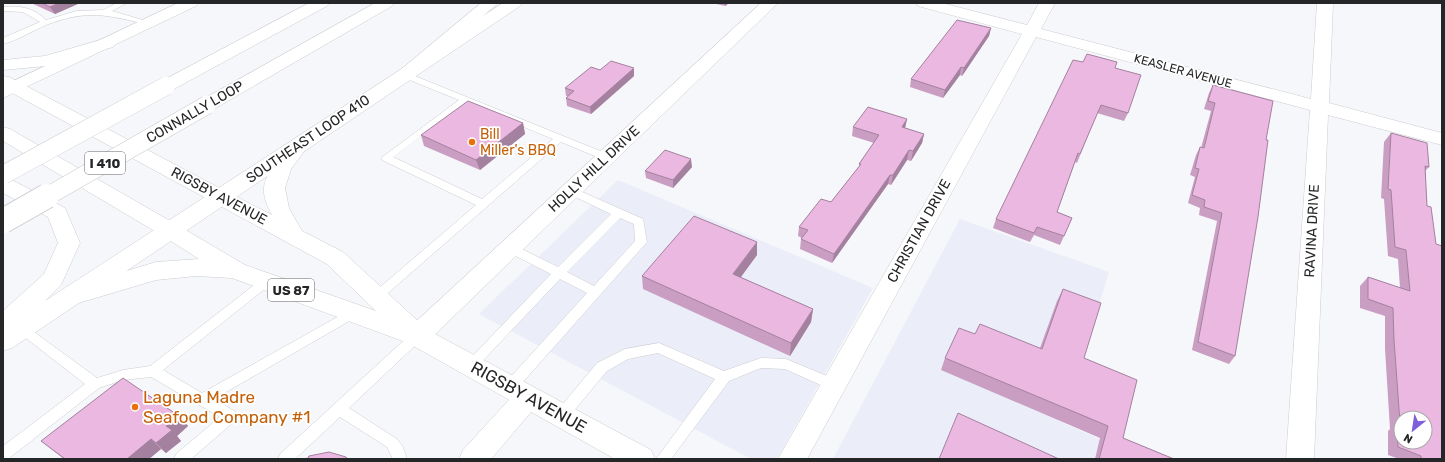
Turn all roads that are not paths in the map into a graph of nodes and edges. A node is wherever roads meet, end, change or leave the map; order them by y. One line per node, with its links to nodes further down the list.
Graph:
1 (123, 3): 12 (lane)
2 (190, 3): 14 (main road)
3 (321, 3): 28 (main road, I 410, bridge)
4 (386, 3): 34 (main road, CONNALLY LOOP / I 410, bridge)
5 (490, 3): 19 (main road)
6 (514, 3): 19 (main road, SOUTHEAST LOOP 410)
7 (770, 3): 27 (main road, HOLLY HILL DRIVE)
8 (924, 3): 15 (main road, KEASLER AVENUE)
9 (1047, 3): 15 (main road, CHRISTIAN DRIVE)
10 (1326, 3): 22 (main road, RAVINA DRIVE)
11 (3, 10): 13 (lane)
12 (102, 13): 13 (lane); 14 (lane)
13 (45, 23): 16 (lane)
14 (149, 23): 17 (main road)
15 (1031, 31): 22 (main road, KEASLER AVENUE); 52 (main road, CHRISTIAN DRIVE)
16 (3, 41)
17 (107, 43): 18 (main road); 20 (main road)
18 (3, 65)
19 (406, 75): 21 (lane); 26 (main road, SOUTHEAST LOOP 410)
20 (7, 87): 31 (main road, RIGSBY AVENUE / US 87)
21 (466, 99): 24 (lane); 32 (lane)
22 (1319, 107): 25 (main road, KEASLER AVENUE); 64 (main road, RAVINA DRIVE)
23 (3, 133): 35 (main road, RIGSBY AVENUE / US 87)
24 (560, 138): 27 (lane); 32 (lane)
25 (1442, 139)
26 (301, 142): 31 (main road, SOUTHEAST LOOP 410); 36 (main road)
27 (606, 157): 30 (main road, HOLLY HILL DRIVE)
28 (3, 175)
29 (3, 184): 45 (main road)
30 (571, 191): 33 (lane); 37 (main road, HOLLY HILL DRIVE)
31 (220, 197): 35 (main road, SOUTHEAST LOOP 410); 36 (main road, RIGSBY AVENUE / US 87)
32 (483, 204): 43 (lane)
33 (619, 212): 39 (lane); 41 (lane)
34 (3, 221)
35 (171, 231): 38 (main road, RIGSBY AVENUE / US 87); 42 (main road, SOUTHEAST LOOP 410)
36 (295, 237): 43 (main road, RIGSBY AVENUE / US 87)
37 (510, 248): 39 (lane); 46 (main road, HOLLY HILL DRIVE)
38 (237, 270): 40 (main road, RIGSBY AVENUE / US 87); 42 (main road)
39 (560, 273): 41 (lane); 48 (lane)
40 (267, 281): 44 (main road, RIGSBY AVENUE / US 87); 49 (lane)
41 (595, 292): 53 (lane)
42 (75, 294): 45 (main road, SOUTHEAST LOOP 410)
43 (376, 297): 46 (main road, RIGSBY AVENUE / US 87)
44 (354, 313): 46 (main road, RIGSBY AVENUE / US 87); 54 (lane)
45 (13, 328): 47 (main road, SOUTHEAST LOOP 410); 51 (lane)
46 (417, 336): 48 (main road, RIGSBY AVENUE / US 87); 55 (lane)
47 (3, 341)
48 (470, 365): 53 (main road, RIGSBY AVENUE / US 87)
49 (153, 371): 51 (lane); 54 (lane)
50 (724, 377): 52 (lane); 56 (lane); 62 (lane)
51 (95, 384): 57 (lane)
52 (834, 385): 63 (main road, CHRISTIAN DRIVE)
53 (519, 392): 56 (main road, RIGSBY AVENUE / US 87); 61 (main road)
54 (203, 400): 58 (lane)
55 (339, 409): 59 (lane); 60 (lane)
56 (562, 415): 62 (main road, RIGSBY AVENUE / US 87)
57 (3, 454)
58 (181, 459)
59 (285, 459)
60 (400, 459)
61 (473, 459)
62 (646, 459)
63 (792, 459)
64 (1300, 459)

